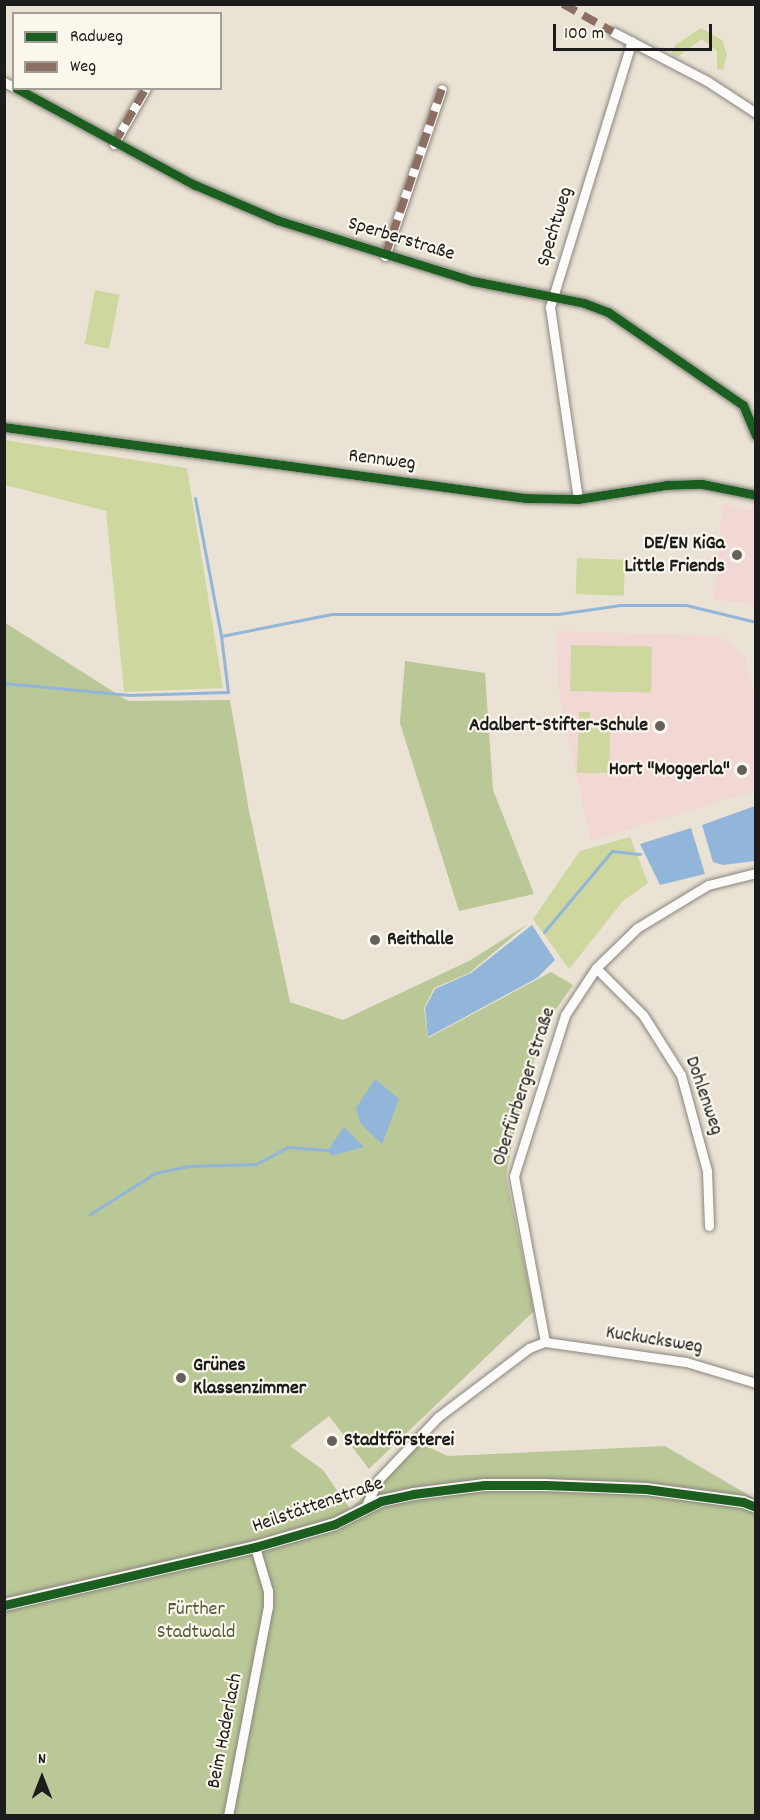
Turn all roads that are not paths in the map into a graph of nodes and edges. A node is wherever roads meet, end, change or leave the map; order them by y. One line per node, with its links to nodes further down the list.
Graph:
1 (613, 32): 2 (street)
2 (632, 41): 6 (street); 9 (street, Spechtweg)
3 (442, 89): 8 (street, Sperberstraße)
4 (19, 90): 7 (street, Sperberstraße)
5 (145, 90): 7 (street)
6 (756, 113)
7 (114, 144): 8 (street, Sperberstraße)
8 (385, 256): 9 (street, Sperberstraße)
9 (553, 297): 11 (street, Sperberstraße); 13 (street, Spechtweg)
10 (4, 427): 13 (street, Rennweg)
11 (756, 435)
12 (756, 495): 13 (street, Rennweg)
13 (578, 499)
14 (756, 873): 15 (street, Oberfürberger Straße)
15 (596, 968): 16 (street, Dohlenweg); 17 (street, Oberfürberger Straße)
16 (709, 1226)
17 (545, 1342): 18 (street, Kuckucksweg); 20 (street)
18 (756, 1383)
19 (756, 1507): 20 (street, Heilstättenstraße)
20 (365, 1508): 21 (street, Heilstättenstraße)
21 (255, 1547): 22 (street, Heilstättenstraße); 23 (street, Beim Haderlach)
22 (4, 1605)
23 (228, 1815)

